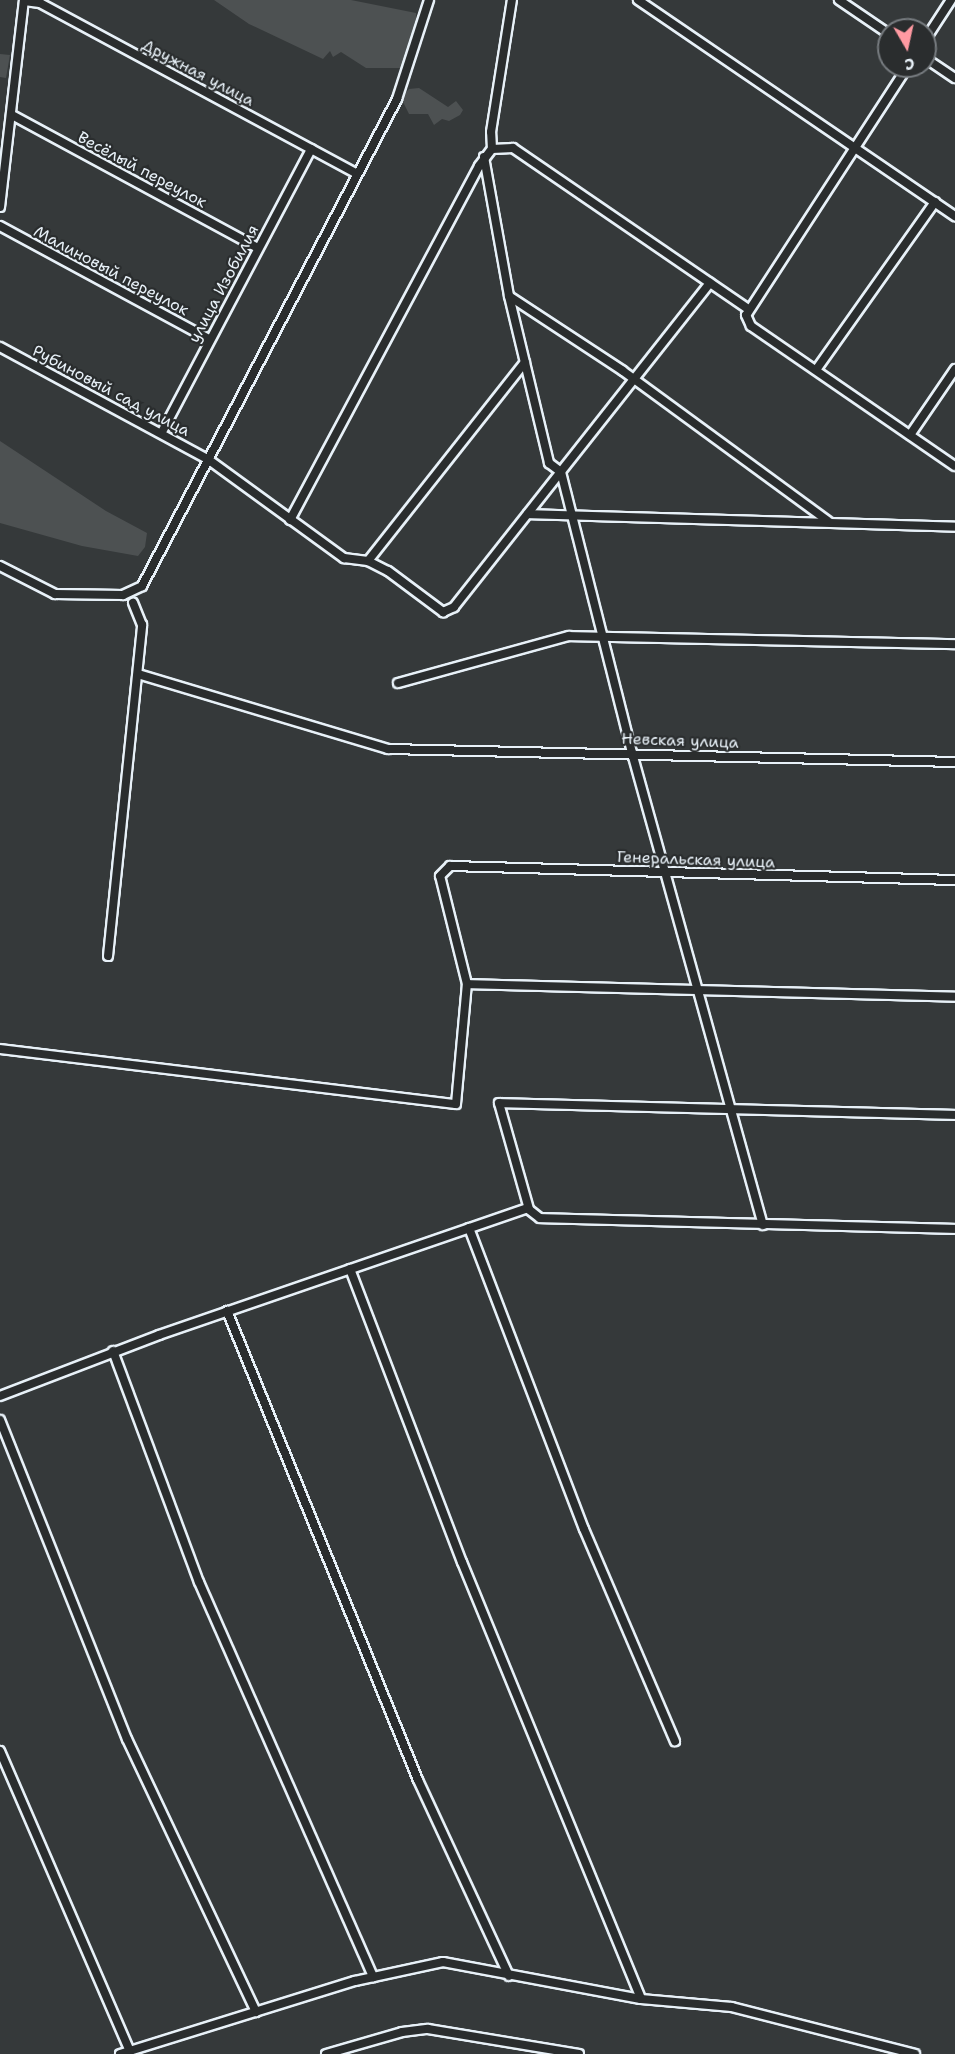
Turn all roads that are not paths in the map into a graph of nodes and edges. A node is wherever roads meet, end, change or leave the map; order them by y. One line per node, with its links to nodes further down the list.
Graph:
1 (429, 0): 17 (street)
2 (512, 0): 15 (street)
3 (638, 0): 13 (street)
4 (839, 0): 8 (street)
5 (951, 0): 7 (street)
6 (24, 1): 12 (street); 14 (street, Дружная улица)
7 (937, 22)
8 (877, 26)
9 (937, 66): 11 (street)
10 (900, 78): 13 (street)
11 (955, 78)
12 (12, 116): 19 (street); 22 (street, Весёлый переулок)
13 (853, 147): 18 (street); 25 (street)
14 (311, 149): 17 (street, Дружная улица); 22 (street, улица Изобилия)
15 (492, 149): 16 (street); 23 (street)
16 (484, 157): 24 (street); 39 (street)
17 (357, 174): 34 (street)
18 (935, 202): 20 (street); 30 (street)
19 (0, 207)
20 (955, 216)
21 (0, 226): 26 (street, Малиновый переулок)
22 (258, 248): 26 (street, улица Изобилия)
23 (710, 283): 25 (street); 31 (street)
24 (509, 296): 28 (street); 31 (street)
25 (747, 308): 30 (street)
26 (209, 339): 32 (street, улица Изобилия)
27 (0, 347): 32 (street, Рубиновый сад улица)
28 (525, 362): 36 (street); 42 (street)
29 (955, 369): 33 (street)
30 (816, 370): 33 (street)
31 (634, 380): 36 (street); 40 (street)
32 (162, 432): 34 (street, Рубиновый сад улица)
33 (910, 435): 35 (street)
34 (209, 460): 39 (street, Рубиновый сад улица); 43 (street)
35 (955, 466)
36 (561, 472): 37 (street); 38 (street)
37 (528, 514): 38 (street); 42 (street, Рубиновый сад улица)
38 (569, 515): 40 (street); 45 (street)
39 (290, 520): 42 (street, Рубиновый сад улица)
40 (829, 522): 41 (street)
41 (955, 527)
42 (368, 561)
43 (0, 566)
44 (133, 603): 47 (street)
45 (602, 635): 46 (street); 48 (street); 49 (street)
46 (955, 644)
47 (138, 674): 49 (street, Невская улица); 53 (street)
48 (398, 683)
49 (632, 753): 50 (street, Невская улица); 51 (street)
50 (955, 762)
51 (667, 873): 52 (street, Генеральская улица); 54 (street, Генеральская улица); 55 (street)
52 (955, 880)
53 (108, 956)
54 (467, 984): 55 (street); 57 (street)
55 (699, 992): 56 (street); 58 (street)
56 (955, 998)
57 (0, 1049)
58 (730, 1109): 59 (street); 60 (street); 61 (street)
59 (955, 1115)
60 (527, 1208): 61 (street); 62 (street)
61 (763, 1225): 63 (street)
62 (469, 1228): 64 (street); 69 (street)
63 (955, 1228)
64 (350, 1269): 65 (street); 73 (street)
65 (227, 1311): 66 (street); 71 (street)
66 (113, 1351): 67 (street); 72 (street)
67 (0, 1396)
68 (0, 1420): 74 (street)
69 (675, 1741)
70 (0, 1751): 75 (street)
71 (509, 1976): 72 (street); 73 (street)
72 (373, 1977): 74 (street)
73 (641, 1999): 79 (street)
74 (256, 2012): 75 (street)
75 (130, 2051): 76 (street)
76 (120, 2054)
77 (326, 2054): 78 (street)
78 (579, 2054)
79 (915, 2054)

